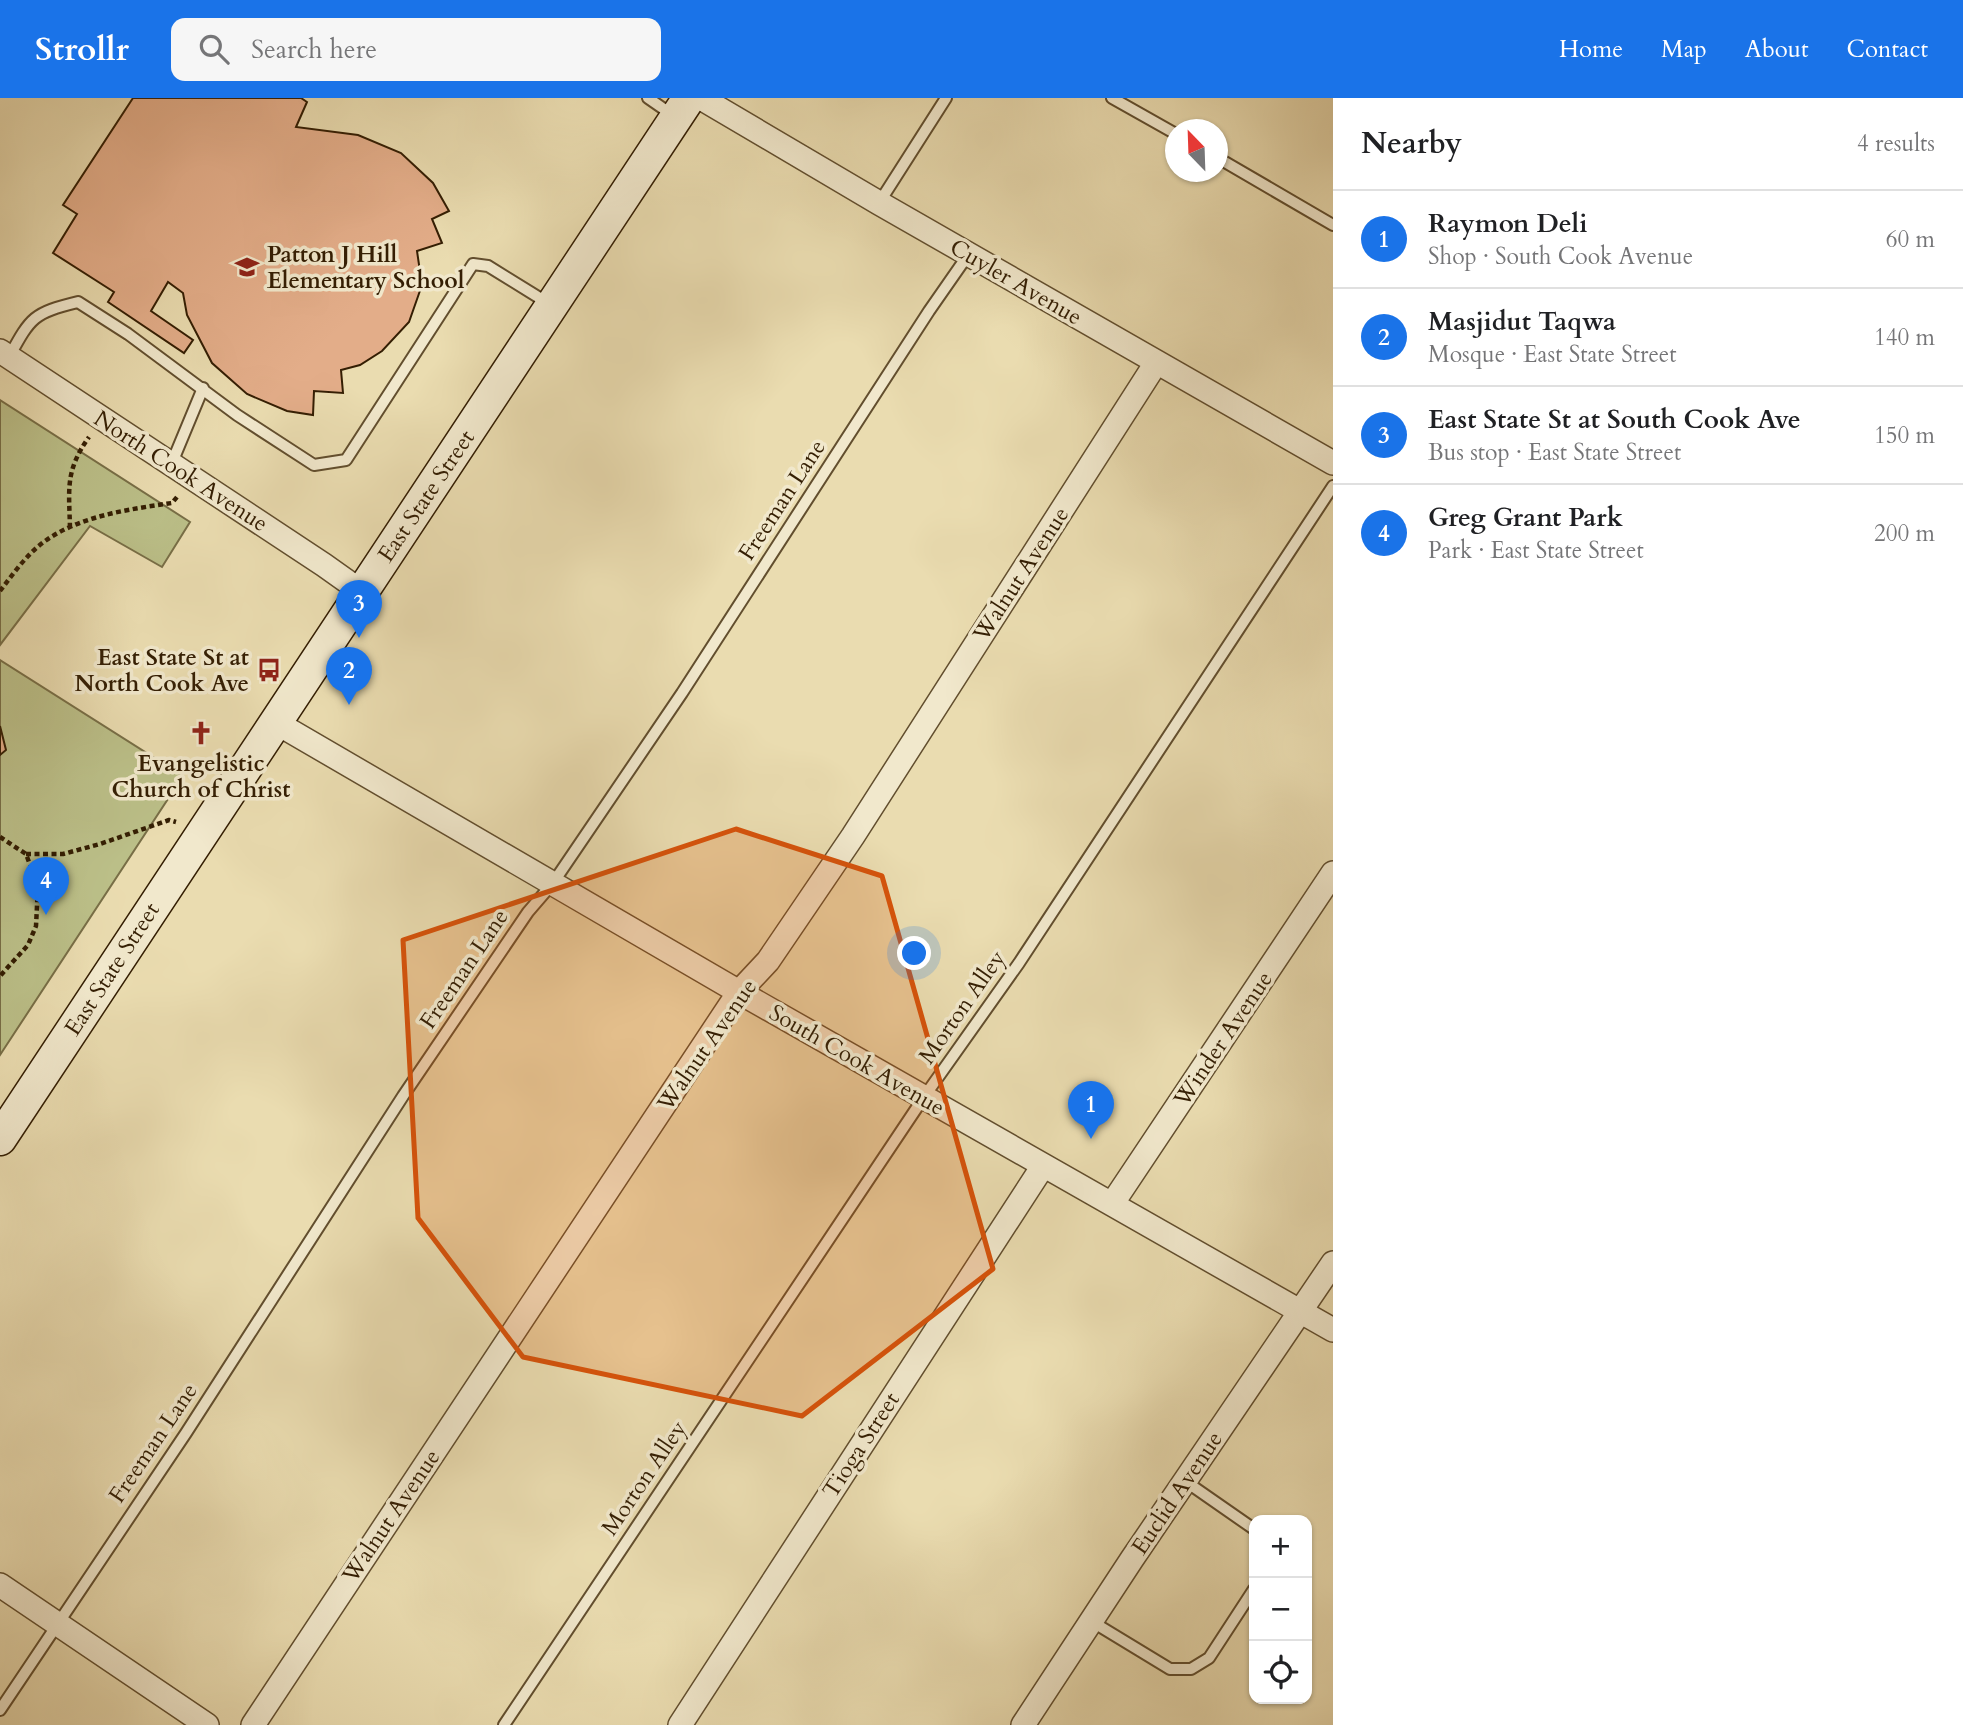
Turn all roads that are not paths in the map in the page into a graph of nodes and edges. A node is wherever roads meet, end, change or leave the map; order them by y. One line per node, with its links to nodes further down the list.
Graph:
1 (648, 98): 5 (lane)
2 (701, 98): 8 (street, Cuyler Avenue)
3 (946, 98): 8 (lane)
4 (1112, 98): 6 (lane)
5 (683, 108): 11 (street, East State Street)
6 (1165, 128)
7 (1228, 164): 9 (lane)
8 (879, 203): 10 (street, Cuyler Avenue)
9 (1333, 225)
10 (968, 255): 13 (street, Cuyler Avenue); 21 (lane, Freeman Lane)
11 (553, 306): 14 (lane); 18 (street, East State Street)
12 (4, 354): 14 (lane); 16 (street, North Cook Avenue)
13 (1156, 363): 15 (street, Cuyler Avenue); 22 (street, Walnut Avenue)
14 (203, 388): 16 (lane)
15 (1333, 463)
16 (171, 465): 18 (street, North Cook Avenue)
17 (1333, 486): 23 (lane, Morton Alley)
18 (362, 592): 19 (street, East State Street)
19 (275, 722): 21 (street, South Cook Avenue); 24 (street, East State Street)
20 (1333, 873): 26 (street, Winder Avenue)
21 (553, 883): 22 (street, South Cook Avenue); 35 (lane, Freeman Lane)
22 (739, 992): 23 (street, South Cook Avenue); 38 (street, Walnut Avenue)
23 (924, 1097): 25 (street, South Cook Avenue); 39 (lane, Morton Alley)
24 (0, 1139)
25 (1043, 1166): 26 (street, South Cook Avenue); 40 (street, Tioga Street)
26 (1112, 1204): 28 (street, South Cook Avenue)
27 (1333, 1263): 28 (street, Euclid Avenue)
28 (1299, 1311): 29 (street, South Cook Avenue); 30 (street, Euclid Avenue)
29 (1333, 1330)
30 (1184, 1481): 31 (lane); 34 (street, Euclid Avenue)
31 (1249, 1526)
32 (0, 1585): 35 (street)
33 (1249, 1597): 34 (lane)
34 (1091, 1621): 41 (street, Euclid Avenue)
35 (57, 1625): 36 (lane, Freeman Lane); 37 (street)
36 (0, 1710)
37 (208, 1725)
38 (253, 1725)
39 (504, 1725)
40 (680, 1725)
41 (1023, 1725)

